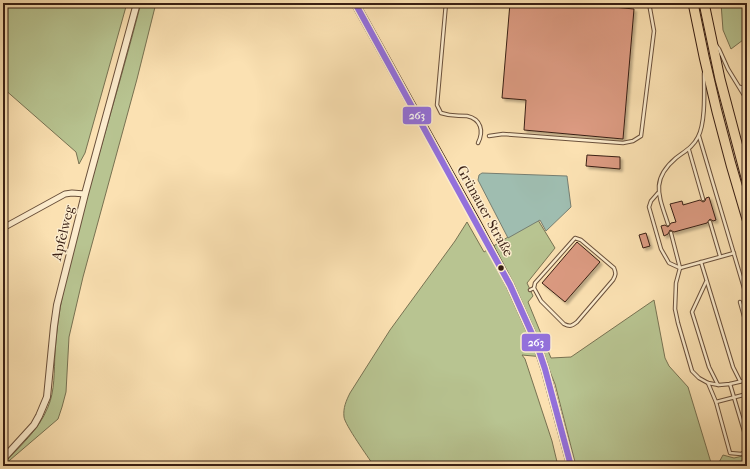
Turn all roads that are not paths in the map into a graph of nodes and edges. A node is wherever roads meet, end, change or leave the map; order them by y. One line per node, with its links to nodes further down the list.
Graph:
1 (137, 3): 18 (street, Apfelweg)
2 (355, 3): 46 (main road, Grünauer Straße)
3 (446, 3): 14 (lane)
4 (643, 3): 12 (lane)
5 (693, 3): 8 (highway)
6 (704, 3): 7 (highway)
7 (712, 42): 9 (lane); 16 (highway)
8 (703, 52): 13 (lane); 20 (highway)
9 (739, 86): 10 (lane); 11 (lane)
10 (747, 89)
11 (747, 100)
12 (489, 136)
13 (699, 136): 15 (lane); 25 (lane)
14 (478, 143)
15 (688, 150): 17 (lane); 19 (lane)
16 (747, 182)
17 (658, 193): 22 (lane); 28 (lane)
18 (85, 194): 23 (street); 45 (street, Apfelweg)
19 (703, 199)
20 (747, 219)
21 (710, 222): 26 (lane)
22 (668, 224)
23 (3, 228)
24 (671, 233): 28 (lane)
25 (734, 252): 26 (lane); 32 (lane)
26 (720, 256): 27 (lane)
27 (701, 262): 28 (lane); 29 (lane)
28 (680, 268): 37 (lane)
29 (706, 282): 36 (lane); 39 (lane)
30 (534, 288): 30 (lane); 31 (lane)
31 (530, 290)
32 (747, 298)
33 (740, 302): 34 (lane)
34 (747, 327)
35 (747, 380): 36 (lane)
36 (740, 381): 38 (lane)
37 (708, 383): 39 (lane); 42 (lane)
38 (730, 384): 39 (lane); 41 (lane)
39 (718, 385)
40 (747, 394): 41 (lane)
41 (733, 397): 42 (lane); 43 (lane)
42 (716, 402): 44 (lane)
43 (747, 441)
44 (747, 451)
45 (3, 459)
46 (571, 466)

